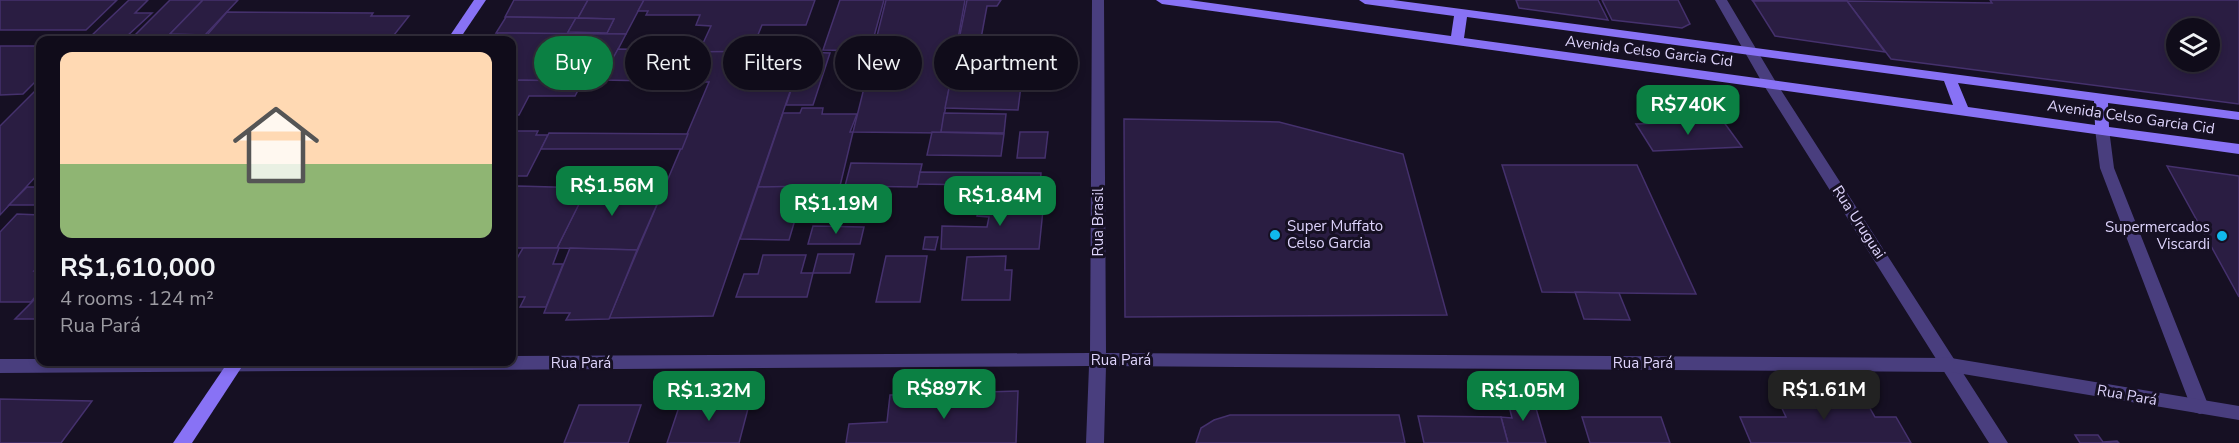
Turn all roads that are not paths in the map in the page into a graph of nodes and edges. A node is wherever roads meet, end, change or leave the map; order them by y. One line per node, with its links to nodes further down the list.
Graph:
1 (480, 0): 7 (main road)
2 (1098, 0): 17 (street, Rua Brasil)
3 (1162, 0): 8 (main road, Avenida Celso Garcia Cid)
4 (1365, 0): 6 (main road, Avenida Celso Garcia Cid)
5 (1721, 0): 9 (street, Rua Uruguai)
6 (1461, 13): 8 (main road); 9 (main road, Avenida Celso Garcia Cid)
7 (456, 36)
8 (1457, 42): 11 (main road, Avenida Celso Garcia Cid)
9 (1752, 51): 10 (main road, Avenida Celso Garcia Cid); 11 (street, Rua Uruguai)
10 (1949, 78): 12 (main road, Avenida Celso Garcia Cid); 13 (main road)
11 (1770, 84): 13 (main road, Avenida Celso Garcia Cid); 19 (street, Rua Uruguai)
12 (2101, 98): 14 (main road, Avenida Celso Garcia Cid); 15 (main road)
13 (1962, 110): 15 (main road, Avenida Celso Garcia Cid)
14 (2239, 116)
15 (2102, 129): 16 (main road, Avenida Celso Garcia Cid); 23 (street)
16 (2239, 149)
17 (1098, 359): 18 (street, Rua Pará); 19 (street, Rua Pará); 26 (street, Rua Brasil)
18 (516, 362)
19 (1951, 365): 23 (street, Rua Pará); 27 (street, Rua Uruguai)
20 (0, 366): 21 (street, Rua Pará)
21 (36, 366)
22 (234, 366): 25 (main road)
23 (2200, 407): 24 (street, Rua Pará)
24 (2239, 413)
25 (182, 443)
26 (1095, 443)
27 (1999, 443)

